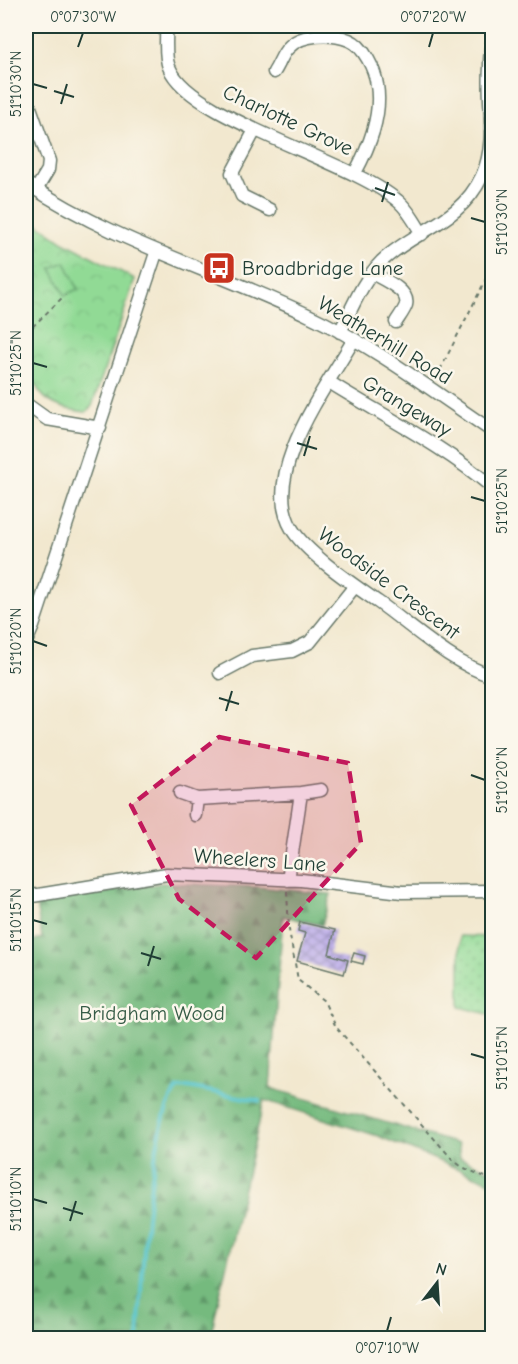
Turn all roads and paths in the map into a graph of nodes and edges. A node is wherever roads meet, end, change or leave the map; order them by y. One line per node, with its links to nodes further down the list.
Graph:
1 (166, 26): 7 (street, Charlotte Grove)
2 (305, 31): 5 (street); 8 (street)
3 (492, 44): 4 (street)
4 (491, 70): 12 (street)
5 (274, 72)
6 (26, 96): 10 (street)
7 (255, 130): 8 (street, Charlotte Grove); 11 (street)
8 (355, 173): 12 (street, Charlotte Grove)
9 (26, 183): 10 (street, Weatherhill Road)
10 (36, 190): 13 (street, Weatherhill Road)
11 (270, 210)
12 (422, 234): 15 (street)
13 (156, 253): 18 (street, Weatherhill Road); 24 (street)
14 (492, 267): 22 (path)
15 (372, 273): 17 (street); 18 (street)
16 (65, 296): 19 (path)
17 (396, 322)
18 (340, 332): 20 (street, Weatherhill Road)
19 (26, 333)
20 (354, 339): 21 (street, Woodside Crescent); 22 (street, Weatherhill Road)
21 (329, 382): 26 (street, Grangeway); 27 (street, Woodside Crescent)
22 (429, 388): 25 (street, Weatherhill Road)
23 (26, 409): 24 (street)
24 (100, 428): 28 (street)
25 (492, 431)
26 (492, 487)
27 (355, 586): 29 (street); 30 (street, Woodside Crescent)
28 (26, 642)
29 (220, 673)
30 (492, 676)
31 (321, 790): 33 (street)
32 (180, 793): 34 (street)
33 (301, 793): 34 (street); 36 (street)
34 (197, 799): 35 (street)
35 (195, 815)
36 (288, 880): 37 (street, Wheelers Lane); 38 (street, Wheelers Lane); 39 (path)
37 (492, 891)
38 (26, 897)
39 (492, 1180)

